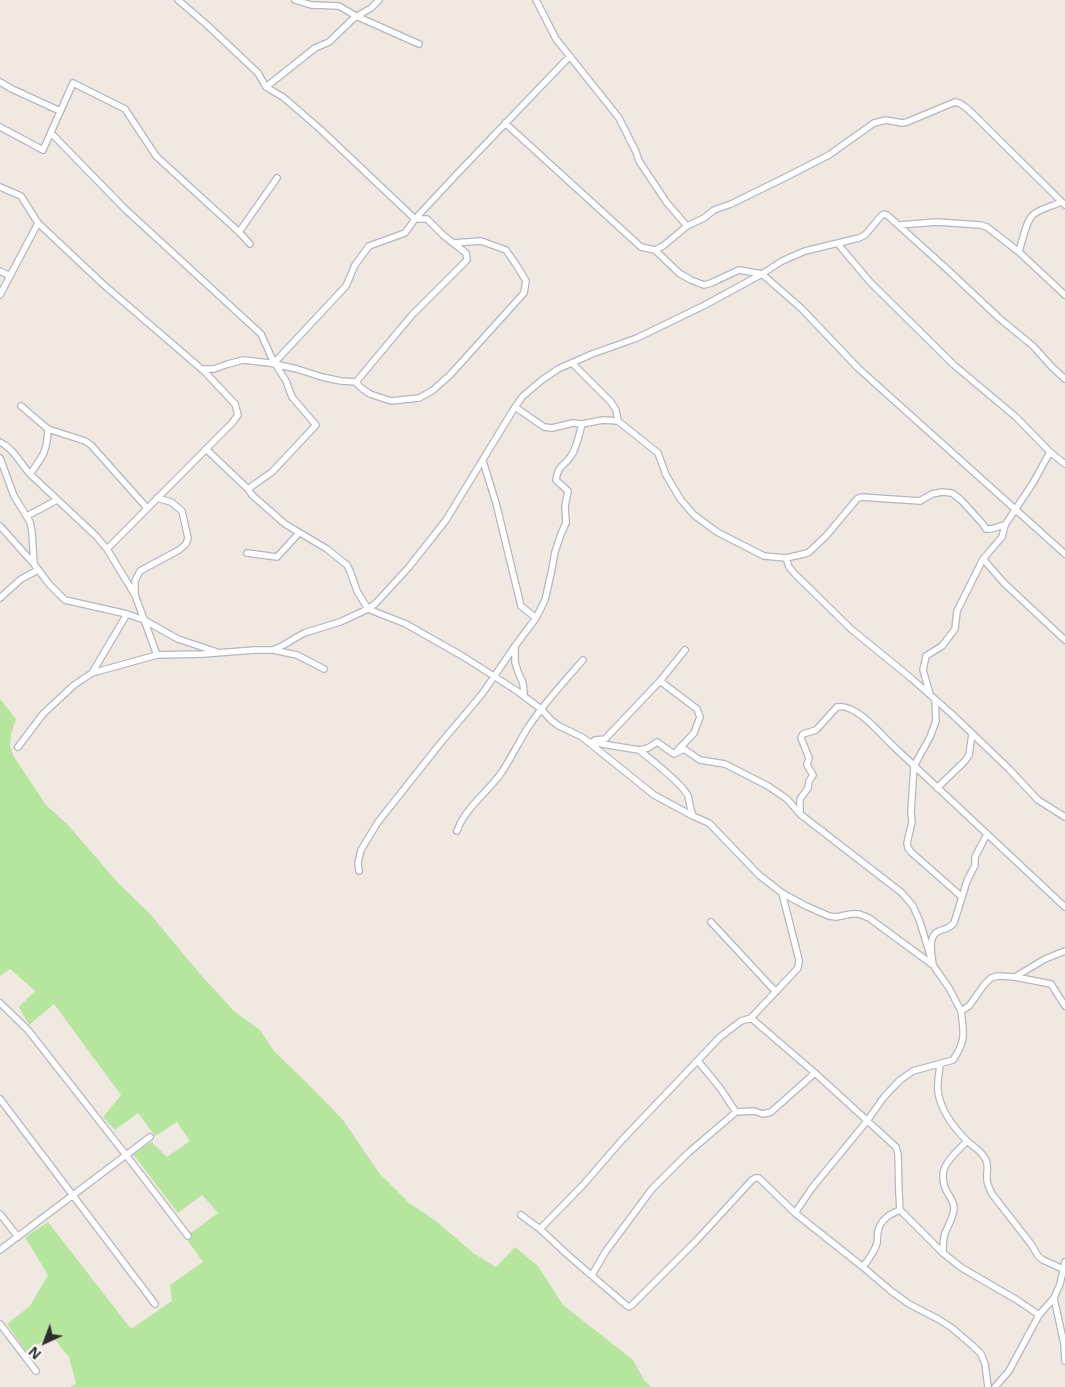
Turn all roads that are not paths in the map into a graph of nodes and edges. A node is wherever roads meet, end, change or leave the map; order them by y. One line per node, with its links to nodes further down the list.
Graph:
1 (178, 0): 9 (street)
2 (295, 0): 5 (street)
3 (379, 0): 5 (street)
4 (536, 0): 7 (street)
5 (356, 16): 6 (street); 9 (street)
6 (419, 44)
7 (570, 56): 11 (street); 20 (street)
8 (0, 82): 10 (street)
9 (266, 87): 17 (street)
10 (60, 111): 13 (street); 21 (street)
11 (505, 123): 17 (street); 25 (street)
12 (0, 127): 13 (street)
13 (51, 133): 17 (street)
14 (277, 178): 21 (street)
15 (0, 187): 18 (street)
16 (1063, 204): 20 (street); 26 (street)
17 (415, 220): 22 (street)
18 (38, 223): 29 (street); 34 (street)
19 (898, 225): 24 (street); 26 (street); 35 (street)
20 (687, 226): 25 (street)
21 (239, 232): 23 (street)
22 (453, 242): 36 (street); 36 (street)
23 (250, 244)
24 (838, 244): 28 (street); 44 (street)
25 (655, 250): 28 (street)
26 (1019, 252): 31 (street)
27 (0, 271): 29 (street)
28 (762, 274): 32 (street); 53 (street)
29 (10, 276): 30 (street)
30 (0, 295)
31 (1065, 295)
32 (572, 363): 38 (street); 39 (street)
33 (276, 365): 34 (street); 36 (street); 49 (street)
34 (202, 369): 43 (street)
35 (1065, 379)
36 (356, 382)
37 (20, 406): 41 (street)
38 (515, 408): 40 (street); 46 (street)
39 (618, 421): 40 (street); 61 (street)
40 (582, 424): 69 (street)
41 (48, 429): 48 (street); 52 (street)
42 (0, 442): 48 (street)
43 (206, 449): 49 (street); 50 (street)
44 (1050, 452): 47 (street); 53 (street)
45 (0, 458): 54 (street)
46 (483, 461): 67 (street); 69 (street)
47 (1065, 464)
48 (30, 474): 51 (street)
49 (248, 489): 57 (street)
50 (157, 498): 52 (street); 65 (street)
51 (57, 500): 54 (street); 58 (street)
52 (147, 508): 58 (street)
53 (1016, 509): 55 (street); 60 (street)
54 (26, 516): 63 (street)
55 (1005, 525): 61 (street); 62 (street)
56 (0, 526): 63 (street)
57 (299, 534): 59 (street); 67 (street)
58 (107, 549): 65 (street)
59 (247, 553)
60 (1065, 554)
61 (786, 558): 83 (street)
62 (983, 559): 71 (street); 83 (street)
63 (34, 564): 64 (street)
64 (38, 570): 66 (street); 68 (street)
65 (135, 595): 70 (street)
66 (0, 598)
67 (368, 609): 73 (street); 80 (street)
68 (127, 614): 70 (street); 79 (street)
69 (536, 618): 72 (street)
70 (144, 620): 75 (street); 76 (street)
71 (1065, 640)
72 (515, 646): 80 (street); 82 (street)
73 (273, 650): 75 (street); 78 (street)
74 (685, 650): 81 (street)
75 (220, 653): 76 (street)
76 (157, 654): 79 (street)
77 (583, 660): 84 (street)
78 (324, 669)
79 (92, 673): 87 (street)
80 (494, 677): 82 (street); 97 (street)
81 (660, 680): 86 (street); 89 (street)
82 (524, 696): 84 (street)
83 (932, 697): 85 (street); 90 (street)
84 (541, 709): 86 (street); 95 (street)
85 (972, 734): 91 (street); 94 (street)
86 (588, 742): 88 (street); 93 (street)
87 (18, 747)
88 (639, 750): 89 (street); 93 (street)
89 (674, 754): 92 (street)
90 (914, 766): 91 (street); 92 (street); 99 (street)
91 (937, 788): 96 (street)
92 (800, 814): 103 (street)
93 (693, 816): 98 (street)
94 (1065, 818)
95 (457, 831)
96 (987, 834): 99 (street); 100 (street)
97 (359, 871)
98 (782, 893): 103 (street); 105 (street)
99 (962, 897): 103 (street)
100 (1065, 906)
101 (711, 922): 105 (street)
102 (1065, 951): 104 (street)
103 (933, 965): 108 (street)
104 (1016, 976): 107 (street); 108 (street)
105 (776, 992): 109 (street)
106 (0, 1003): 118 (street)
107 (1065, 1006)
108 (960, 1011): 111 (street)
109 (751, 1018): 110 (street); 112 (street)
110 (698, 1061): 114 (street); 124 (street)
111 (940, 1065): 115 (street); 117 (street)
112 (815, 1073): 114 (street); 115 (street)
113 (0, 1099): 119 (street)
114 (736, 1112): 132 (street)
115 (868, 1121): 120 (street); 121 (street)
116 (150, 1137): 118 (street)
117 (968, 1141): 128 (street); 131 (street)
118 (126, 1155): 119 (street); 125 (street)
119 (73, 1195): 126 (street); 134 (street)
120 (900, 1210): 128 (street); 130 (street)
121 (795, 1213): 130 (street); 132 (street)
122 (0, 1214): 126 (street)
123 (521, 1215): 124 (street)
124 (540, 1229): 132 (street)
125 (188, 1236)
126 (18, 1237): 127 (street)
127 (0, 1250)
128 (943, 1253): 135 (street)
129 (1065, 1262): 131 (street)
130 (864, 1267): 139 (street)
131 (1064, 1270): 133 (street)
132 (592, 1275)
133 (1054, 1298): 135 (street); 137 (street)
134 (155, 1304)
135 (1039, 1315): 140 (street)
136 (0, 1324): 138 (street)
137 (1065, 1361)
138 (36, 1371)
139 (988, 1387)
140 (995, 1387)

